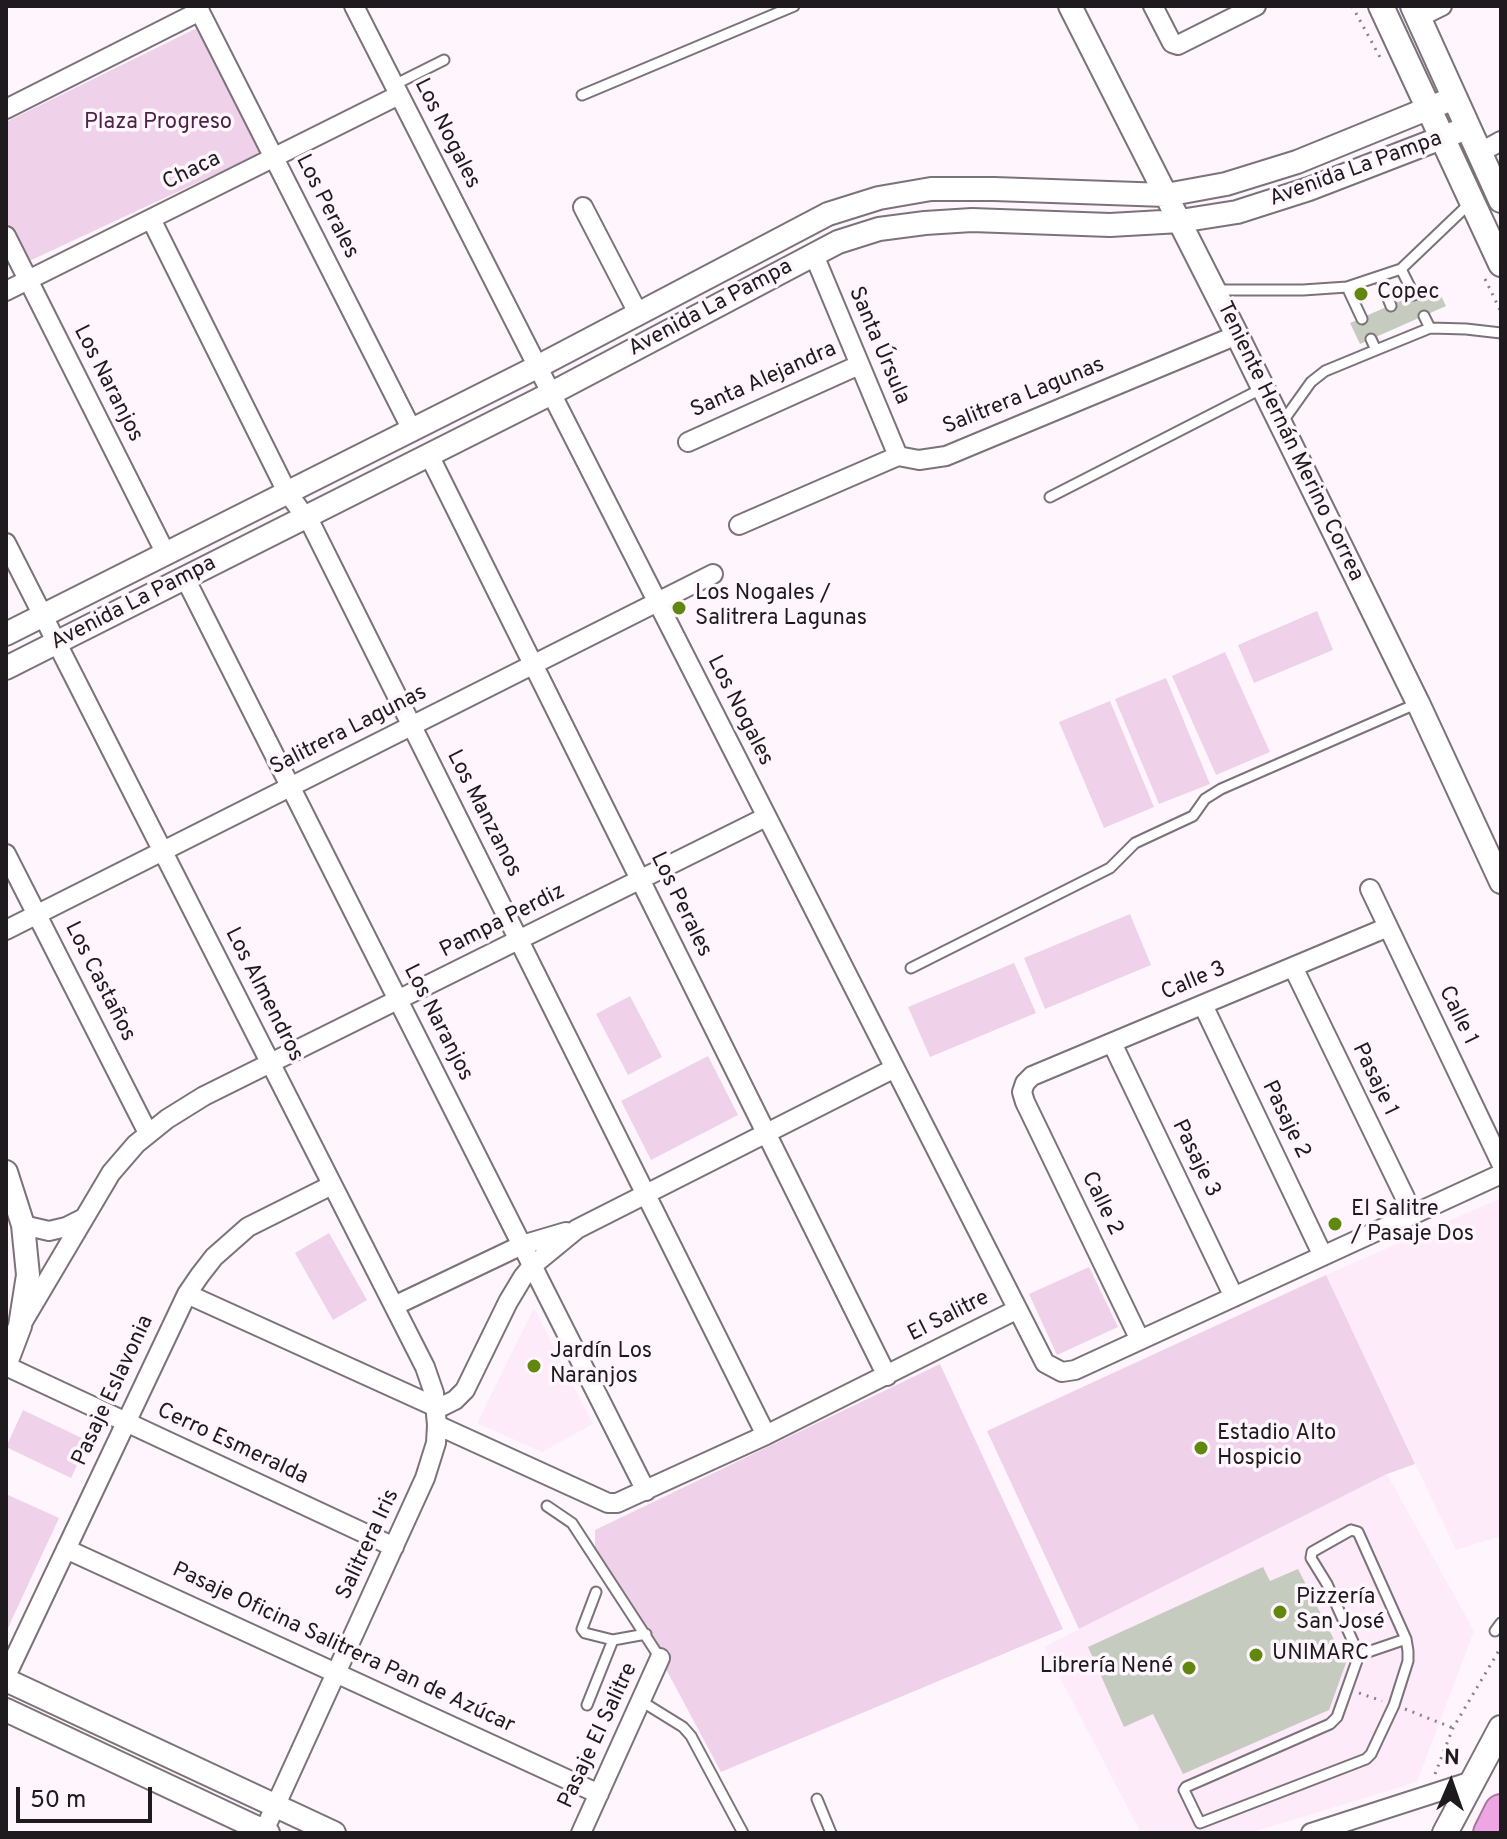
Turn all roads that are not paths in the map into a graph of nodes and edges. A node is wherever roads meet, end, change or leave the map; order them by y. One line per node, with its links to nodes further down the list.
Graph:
1 (354, 6): 11 (street, Los Nogales)
2 (794, 6): 12 (lane)
3 (1070, 6): 21 (street, Teniente Hernán Merino Correa)
4 (1256, 6): 8 (street)
5 (1381, 6): 15 (main road)
6 (1442, 6): 9 (street)
7 (199, 9): 14 (street); 20 (street, Los Perales)
8 (1156, 12)
9 (1415, 12): 13 (main road)
10 (444, 60): 11 (lane)
11 (397, 90): 20 (street, Chaca); 49 (street, Los Nogales)
12 (582, 95)
13 (1454, 98): 15 (street, Avenida La Pampa); 16 (main road)
14 (6, 109)
15 (1429, 109): 17 (main road); 21 (street, Avenida La Pampa)
16 (1467, 128): 17 (street, Avenida La Pampa); 19 (main road)
17 (1443, 139): 23 (main road); 26 (street, Avenida La Pampa)
18 (1501, 141): 19 (street)
19 (1479, 153): 22 (main road)
20 (274, 158): 25 (street, Chaca); 53 (street, Los Perales)
21 (1166, 195): 26 (street, Teniente Hernán Merino Correa); 38 (street, Avenida La Pampa)
22 (1501, 200)
23 (1471, 201): 29 (main road); 30 (lane)
24 (583, 207): 38 (street)
25 (151, 219): 32 (street, Chaca); 57 (street, Los Manzanos)
26 (1180, 221): 28 (street, Avenida La Pampa); 34 (street, Teniente Hernán Merino Correa)
27 (6, 236): 32 (street, Los Naranjos)
28 (814, 255): 48 (street, Santa Úrsula); 51 (street, Avenida La Pampa)
29 (1501, 264)
30 (1401, 269): 31 (lane); 36 (lane)
31 (1380, 278): 33 (lane); 37 (lane)
32 (28, 280): 35 (street, Chaca); 62 (street, Los Naranjos)
33 (1347, 287): 34 (lane); 40 (lane)
34 (1214, 290): 44 (street, Teniente Hernán Merino Correa)
35 (6, 291)
36 (1414, 295)
37 (1391, 306)
38 (638, 313): 49 (street, Avenida La Pampa)
39 (1424, 316): 42 (lane)
40 (1362, 319)
41 (1399, 327): 45 (lane)
42 (1430, 328): 43 (lane); 45 (lane)
43 (1501, 333)
44 (1237, 335): 50 (street, Teniente Hernán Merino Correa); 56 (street, Salitrera Lagunas)
45 (1405, 338): 47 (lane)
46 (1371, 339): 47 (lane)
47 (1376, 350): 52 (lane)
48 (859, 365): 54 (street, Santa Alejandra); 56 (street, Santa Úrsula)
49 (537, 367): 51 (street, Los Nogales); 53 (street, Avenida La Pampa)
50 (1263, 388): 52 (street, Teniente Hernán Merino Correa); 58 (lane)
51 (550, 394): 55 (street, Avenida La Pampa); 65 (street, Los Nogales)
52 (1281, 425): 71 (street, Teniente Hernán Merino Correa)
53 (412, 430): 57 (street, Avenida La Pampa)
54 (688, 442)
55 (429, 455): 59 (street, Avenida La Pampa); 69 (street, Los Perales)
56 (898, 456): 60 (street, Salitrera Lagunas)
57 (287, 492): 59 (street, Los Manzanos); 62 (street, Avenida La Pampa)
58 (1050, 497)
59 (307, 517): 64 (street, Avenida La Pampa); 72 (street, Los Manzanos)
60 (739, 525)
61 (6, 543): 66 (street, Los Almendros)
62 (166, 554): 66 (street, Avenida La Pampa)
63 (713, 574): 65 (street, Salitrera Lagunas)
64 (185, 578): 68 (street, Avenida La Pampa); 73 (street, Los Naranjos)
65 (656, 602): 69 (street, Salitrera Lagunas); 74 (street, Los Nogales)
66 (43, 615): 67 (street, Avenida La Pampa); 68 (street, Los Almendros)
67 (6, 634)
68 (57, 643): 70 (street, Avenida La Pampa); 75 (street, Los Almendros)
69 (533, 664): 72 (street, Salitrera Lagunas); 78 (street, Los Perales)
70 (6, 668)
71 (1418, 703): 77 (street, Teniente Hernán Merino Correa); 85 (lane)
72 (412, 726): 73 (street, Salitrera Lagunas); 83 (street, Los Manzanos)
73 (291, 787): 75 (street, Salitrera Lagunas); 86 (street, Los Naranjos)
74 (766, 817): 78 (street, Pampa Perdiz); 90 (street, Los Nogales)
75 (163, 851): 80 (street, Salitrera Lagunas); 89 (street, Los Almendros)
76 (6, 854): 80 (street, Los Castaños)
77 (1500, 877)
78 (640, 880): 83 (street, Pampa Perdiz); 93 (street, Los Perales)
79 (1370, 889): 81 (street, Calle 1)
80 (37, 915): 82 (street, Salitrera Lagunas); 92 (street, Los Castaños)
81 (1388, 927): 84 (street, Calle 3); 94 (street, Calle 1)
82 (6, 930)
83 (519, 940): 86 (street, Pampa Perdiz); 98 (street, Los Manzanos)
84 (1293, 967): 87 (street, Calle 3); 99 (street, Pasaje 1)
85 (911, 968)
86 (399, 1000): 89 (street, Pampa Perdiz); 103 (street, Los Naranjos)
87 (1203, 1005): 88 (street, Calle 3); 104 (street, Pasaje 2)
88 (1112, 1043): 91 (street, Calle 3); 107 (street, Pasaje 3)
89 (271, 1064): 92 (street, Pampa Perdiz); 97 (street, Los Almendros)
90 (893, 1069): 93 (street); 109 (street, Los Nogales)
91 (1023, 1087): 111 (street, Calle 2)
92 (148, 1133): 100 (street, Pampa Perdiz)
93 (766, 1133): 98 (street); 113 (street, Los Perales)
94 (1501, 1163)
95 (6, 1172): 101 (street)
96 (1501, 1174): 99 (street, El Salitre)
97 (332, 1185): 106 (street, Pasaje Eslavonia); 108 (street, Los Almendros)
98 (646, 1194): 102 (street); 116 (street, Los Manzanos)
99 (1413, 1214): 104 (street, El Salitre)
100 (82, 1219): 101 (street); 110 (street, Pampa Perdiz)
101 (23, 1225): 110 (street)
102 (577, 1229): 103 (street); 105 (street)
103 (522, 1245): 105 (street, Los Naranjos); 108 (street)
104 (1323, 1256): 107 (street, El Salitre)
105 (532, 1266): 114 (street); 118 (street, Los Naranjos)
106 (187, 1294): 114 (street, El Salitre); 115 (street, Pasaje Eslavonia)
107 (1234, 1297): 111 (street, El Salitre)
108 (394, 1306): 114 (street, Los Almendros)
109 (1016, 1310): 111 (street, El Salitre); 113 (street, El Salitre)
110 (20, 1326): 112 (street)
111 (1140, 1340)
112 (6, 1364): 115 (street, Cerro Esmeralda)
113 (887, 1376): 116 (street, El Salitre)
114 (437, 1416): 117 (street, Los Almendros); 118 (street, El Salitre)
115 (126, 1422): 120 (street, Cerro Esmeralda); 121 (street, Pasaje Eslavonia)
116 (766, 1435): 118 (street, El Salitre)
117 (425, 1478): 120 (street, Salitrera Iris)
118 (646, 1491)
119 (547, 1506): 123 (lane)
120 (394, 1547): 128 (street, Salitrera Iris)
121 (66, 1549): 128 (street, Pasaje Oficina Salitrera Pan de Azúcar); 129 (street, Pasaje Eslavonia)
122 (596, 1592): 125 (lane)
123 (646, 1634): 125 (lane); 127 (lane)
124 (1406, 1639): 126 (lane); 126 (lane); 139 (lane)
125 (613, 1640): 131 (lane)
126 (1359, 1655): 139 (lane)
127 (660, 1658): 130 (street, Pasaje El Salitre)
128 (336, 1673): 135 (street, Pasaje Oficina Salitrera Pan de Azúcar); 137 (street, Salitrera Iris)
129 (6, 1678): 137 (street)
130 (641, 1701): 135 (street, Pasaje El Salitre); 143 (lane)
131 (587, 1705)
132 (6, 1710): 140 (street)
133 (1501, 1728): 134 (main road)
134 (1472, 1781): 145 (street); 146 (main road)
135 (599, 1794): 142 (street, Pasaje El Salitre)
136 (817, 1799): 144 (lane)
137 (276, 1806): 140 (street); 141 (street)
138 (1501, 1811): 147 (highway)
139 (1202, 1828)
140 (265, 1832)
141 (334, 1833)
142 (581, 1833)
143 (743, 1833)
144 (831, 1833)
145 (1311, 1833)
146 (1445, 1833)
147 (1490, 1833)

